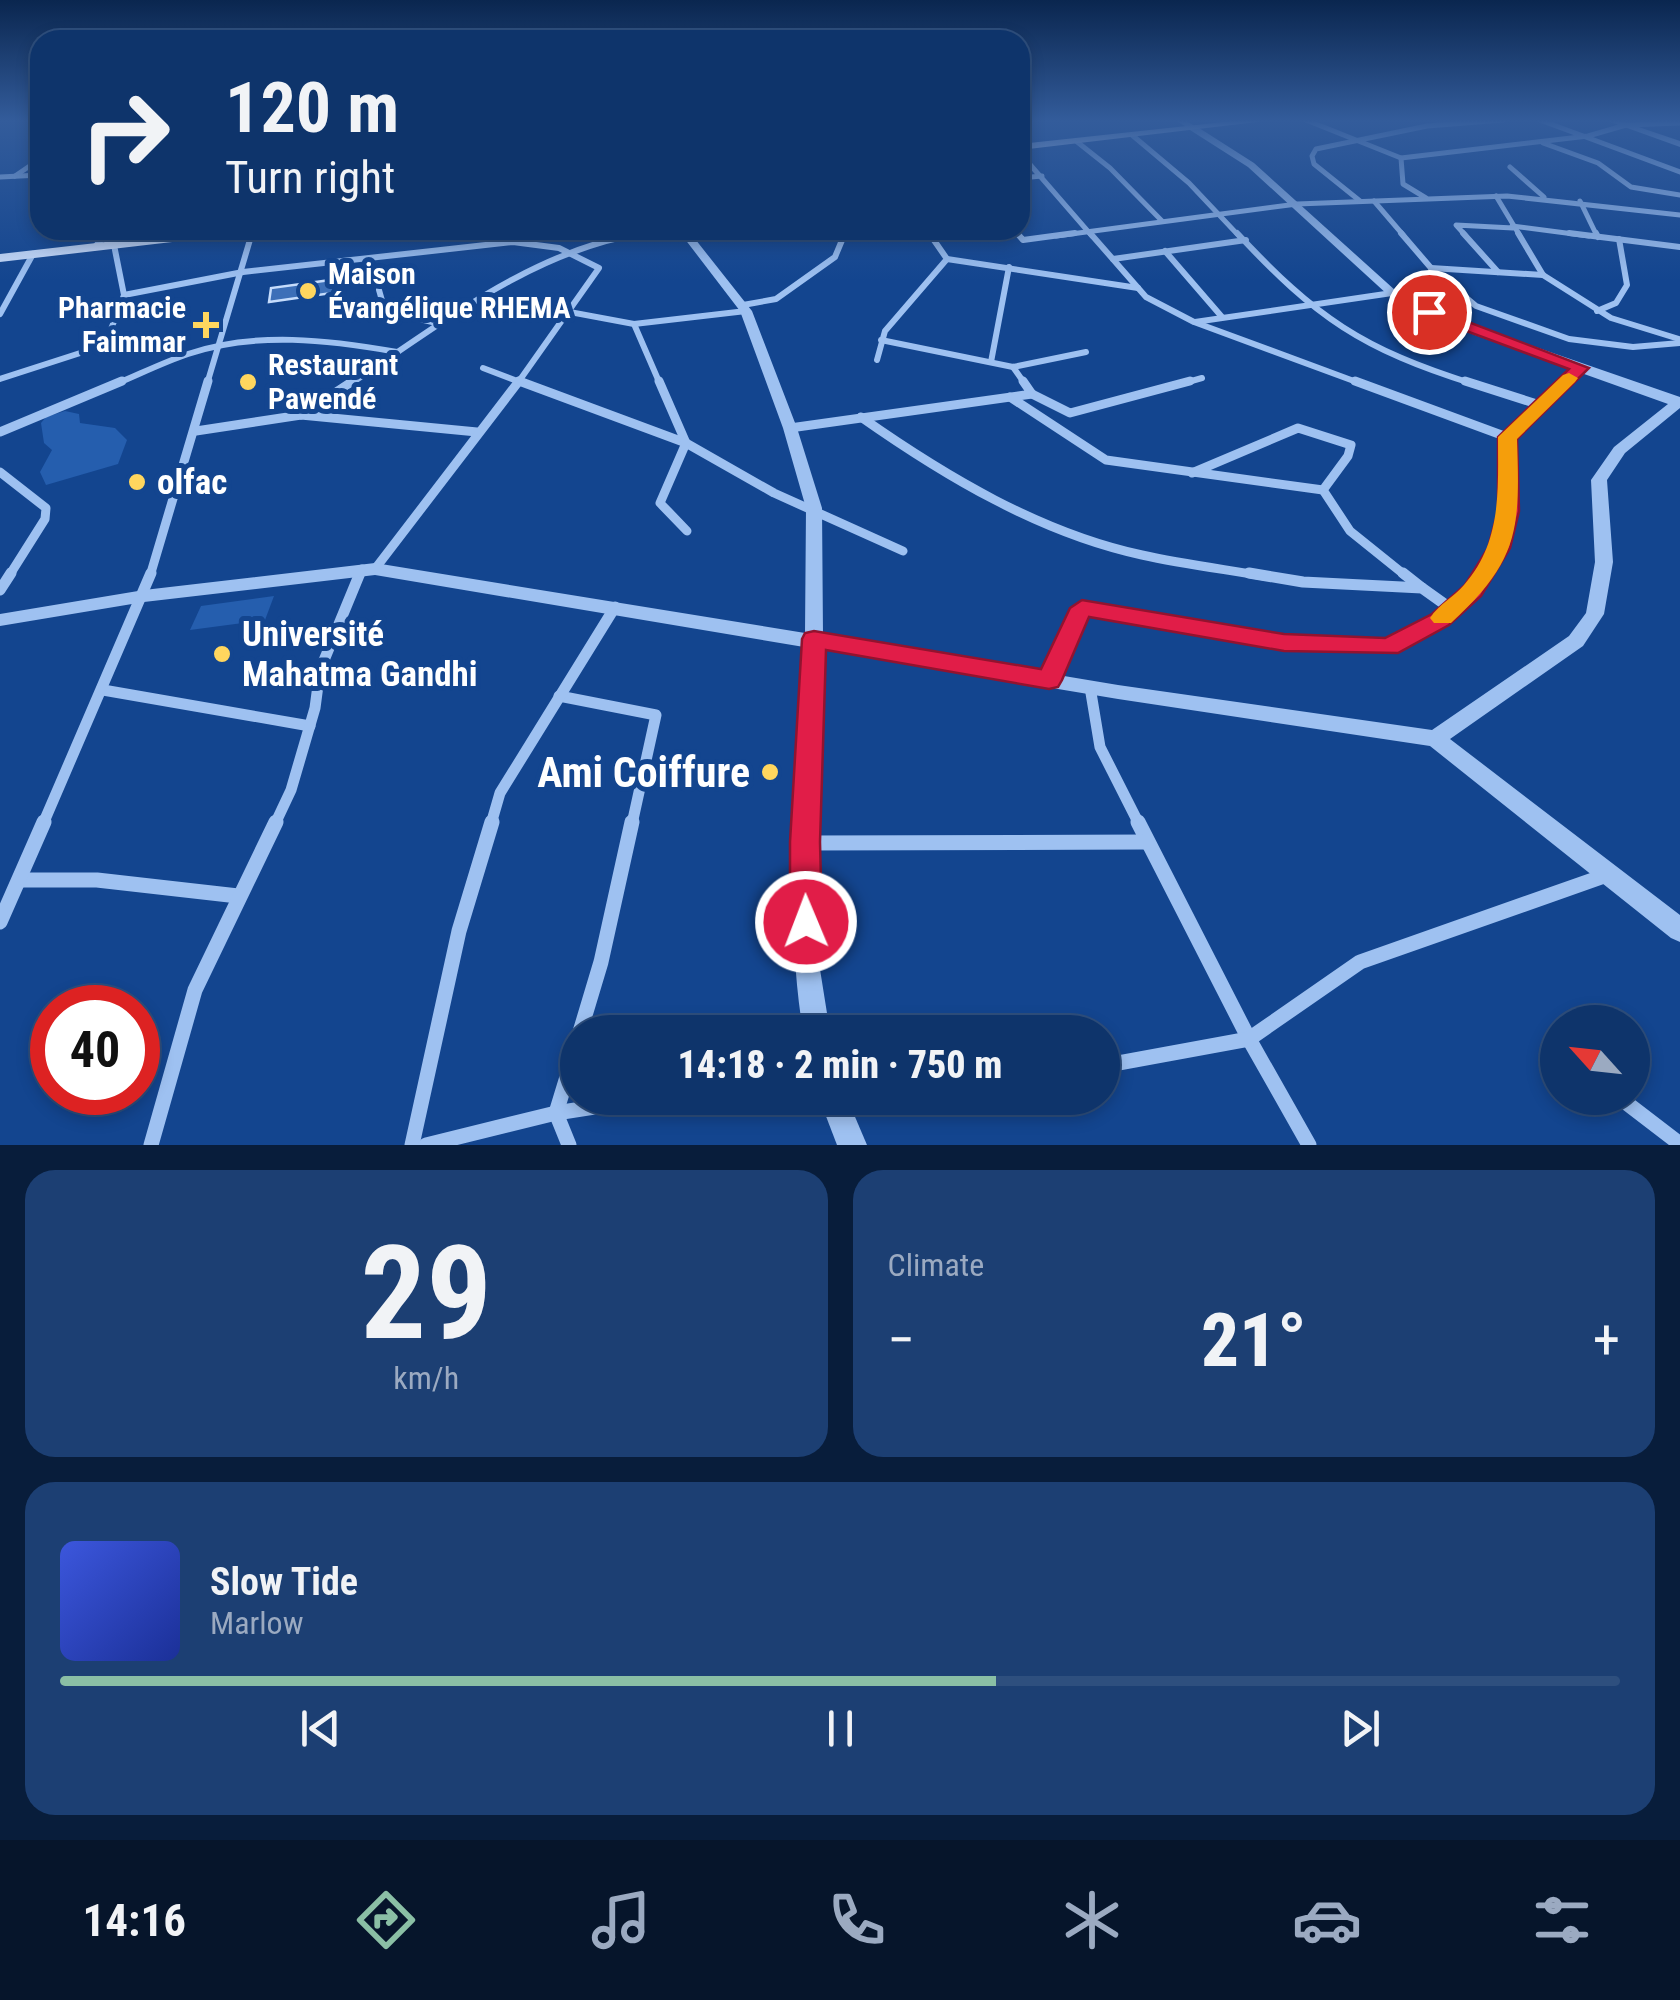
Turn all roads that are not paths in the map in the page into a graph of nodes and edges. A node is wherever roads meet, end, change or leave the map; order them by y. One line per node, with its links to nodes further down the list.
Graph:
1 (18, 173): 11 (street)
2 (1040, 173): 12 (street)
3 (1115, 173): 25 (street)
4 (1179, 173): 23 (street)
5 (1261, 173): 22 (street)
6 (1323, 173): 20 (street)
7 (1402, 173): 18 (street)
8 (1518, 173): 17 (street)
9 (1613, 173): 15 (street)
10 (30, 175): 11 (street)
11 (14, 176): 13 (street)
12 (1042, 176): 14 (street); 27 (street)
13 (0, 177)
14 (1030, 177)
15 (1680, 195)
16 (1496, 196): 17 (street); 18 (street); 26 (street)
17 (1545, 197): 19 (street)
18 (1426, 199): 21 (street)
19 (1580, 201): 24 (street); 28 (street)
20 (1360, 202): 21 (street); 22 (street)
21 (1374, 202): 49 (street)
22 (1297, 204): 23 (street); 55 (street)
23 (1220, 214): 25 (street); 38 (street)
24 (1680, 215)
25 (1162, 221): 27 (street)
26 (1512, 227): 28 (street); 51 (street); 52 (street)
27 (1087, 232): 29 (street); 46 (street)
28 (1598, 237): 30 (street)
29 (1030, 239)
30 (1619, 239): 41 (street); 60 (street)
31 (100, 240): 40 (street)
32 (156, 240): 39 (main road)
33 (250, 240): 50 (street)
34 (606, 240): 44 (street)
35 (691, 240): 59 (street)
36 (845, 240): 59 (street)
37 (933, 240): 47 (street)
38 (1246, 240): 42 (street); 58 (street)
39 (114, 245): 40 (main road); 56 (street)
40 (94, 246): 43 (main road)
41 (1680, 247)
42 (1165, 251): 46 (street); 63 (street)
43 (33, 254): 45 (main road); 62 (street)
44 (573, 254): 50 (street); 57 (street); 61 (street)
45 (0, 258)
46 (1112, 258): 53 (street)
47 (947, 259): 48 (street); 67 (street)
48 (1009, 267): 53 (street); 73 (street)
49 (1431, 268): 51 (street); 68 (street)
50 (242, 272): 56 (street); 69 (street)
51 (1498, 272): 52 (street)
52 (1543, 275): 60 (street)
53 (1138, 288): 64 (street)
54 (379, 290): 65 (street)
55 (1392, 294): 58 (street); 76 (street)
56 (124, 295): 78 (street)
57 (483, 296): 61 (street); 65 (street)
58 (1310, 303): 63 (street); 83 (street)
59 (745, 308): 66 (street); 86 (street)
60 (1597, 311): 68 (street)
61 (567, 312): 66 (street); 79 (street)
62 (0, 314)
63 (1222, 317): 64 (street)
64 (1194, 322): 90 (street)
65 (441, 324): 70 (street)
66 (634, 324): 91 (street)
67 (881, 340): 72 (street); 73 (street)
68 (1680, 341)
69 (220, 346): 70 (street); 87 (street); 88 (street)
70 (398, 352): 84 (street)
71 (1086, 352): 74 (street)
72 (877, 360)
73 (991, 362): 74 (street)
74 (1014, 367): 80 (street)
75 (483, 368): 79 (street)
76 (1580, 368): 82 (street); 83 (street)
77 (1202, 378): 80 (street)
78 (0, 379)
79 (519, 381): 89 (street); 91 (street)
80 (1032, 394): 81 (street)
81 (1010, 397): 85 (street); 92 (street)
82 (1679, 402): 112 (street)
83 (1540, 405): 90 (street)
84 (300, 415): 87 (street); 89 (street)
85 (862, 416): 86 (street); 100 (street)
86 (790, 428): 96 (street)
87 (196, 430): 102 (street)
88 (0, 432)
89 (477, 432): 99 (street)
90 (1508, 437): 104 (street)
91 (686, 443): 96 (street); 97 (street)
92 (1192, 473): 95 (street); 95 (street)
93 (4, 475): 94 (street); 101 (street)
94 (0, 489)
95 (1324, 490): 100 (street)
96 (814, 508): 98 (street); 106 (street)
97 (687, 531)
98 (902, 551)
99 (368, 569): 102 (street); 103 (street); 111 (street)
100 (1422, 588): 104 (street)
101 (0, 590)
102 (144, 596): 105 (street); 109 (street)
103 (615, 607): 106 (street); 110 (street)
104 (1450, 608): 107 (street)
105 (0, 620)
106 (814, 639): 107 (street); 113 (street)
107 (1049, 680): 108 (street)
108 (1090, 687): 112 (street); 114 (street)
109 (103, 690): 111 (street); 116 (street)
110 (559, 696): 120 (street); 131 (street)
111 (310, 726): 117 (street)
112 (1435, 738): 115 (street)
113 (805, 842): 114 (street); 121 (street)
114 (1146, 842): 122 (street)
115 (1608, 875): 119 (street); 122 (street)
116 (21, 880): 117 (street); 118 (street)
117 (238, 896): 130 (street)
118 (0, 922)
119 (1680, 930)
120 (585, 1015)
121 (814, 1015)
122 (1249, 1039): 123 (street); 135 (street)
123 (1120, 1063)
124 (560, 1100): 126 (street)
125 (560, 1112): 126 (street)
126 (556, 1113): 132 (street); 133 (street)
127 (840, 1115): 134 (street)
128 (1642, 1115): 129 (street)
129 (1680, 1144)
130 (151, 1145)
131 (412, 1145)
132 (426, 1145)
133 (569, 1145)
134 (852, 1145)
135 (1309, 1145)

